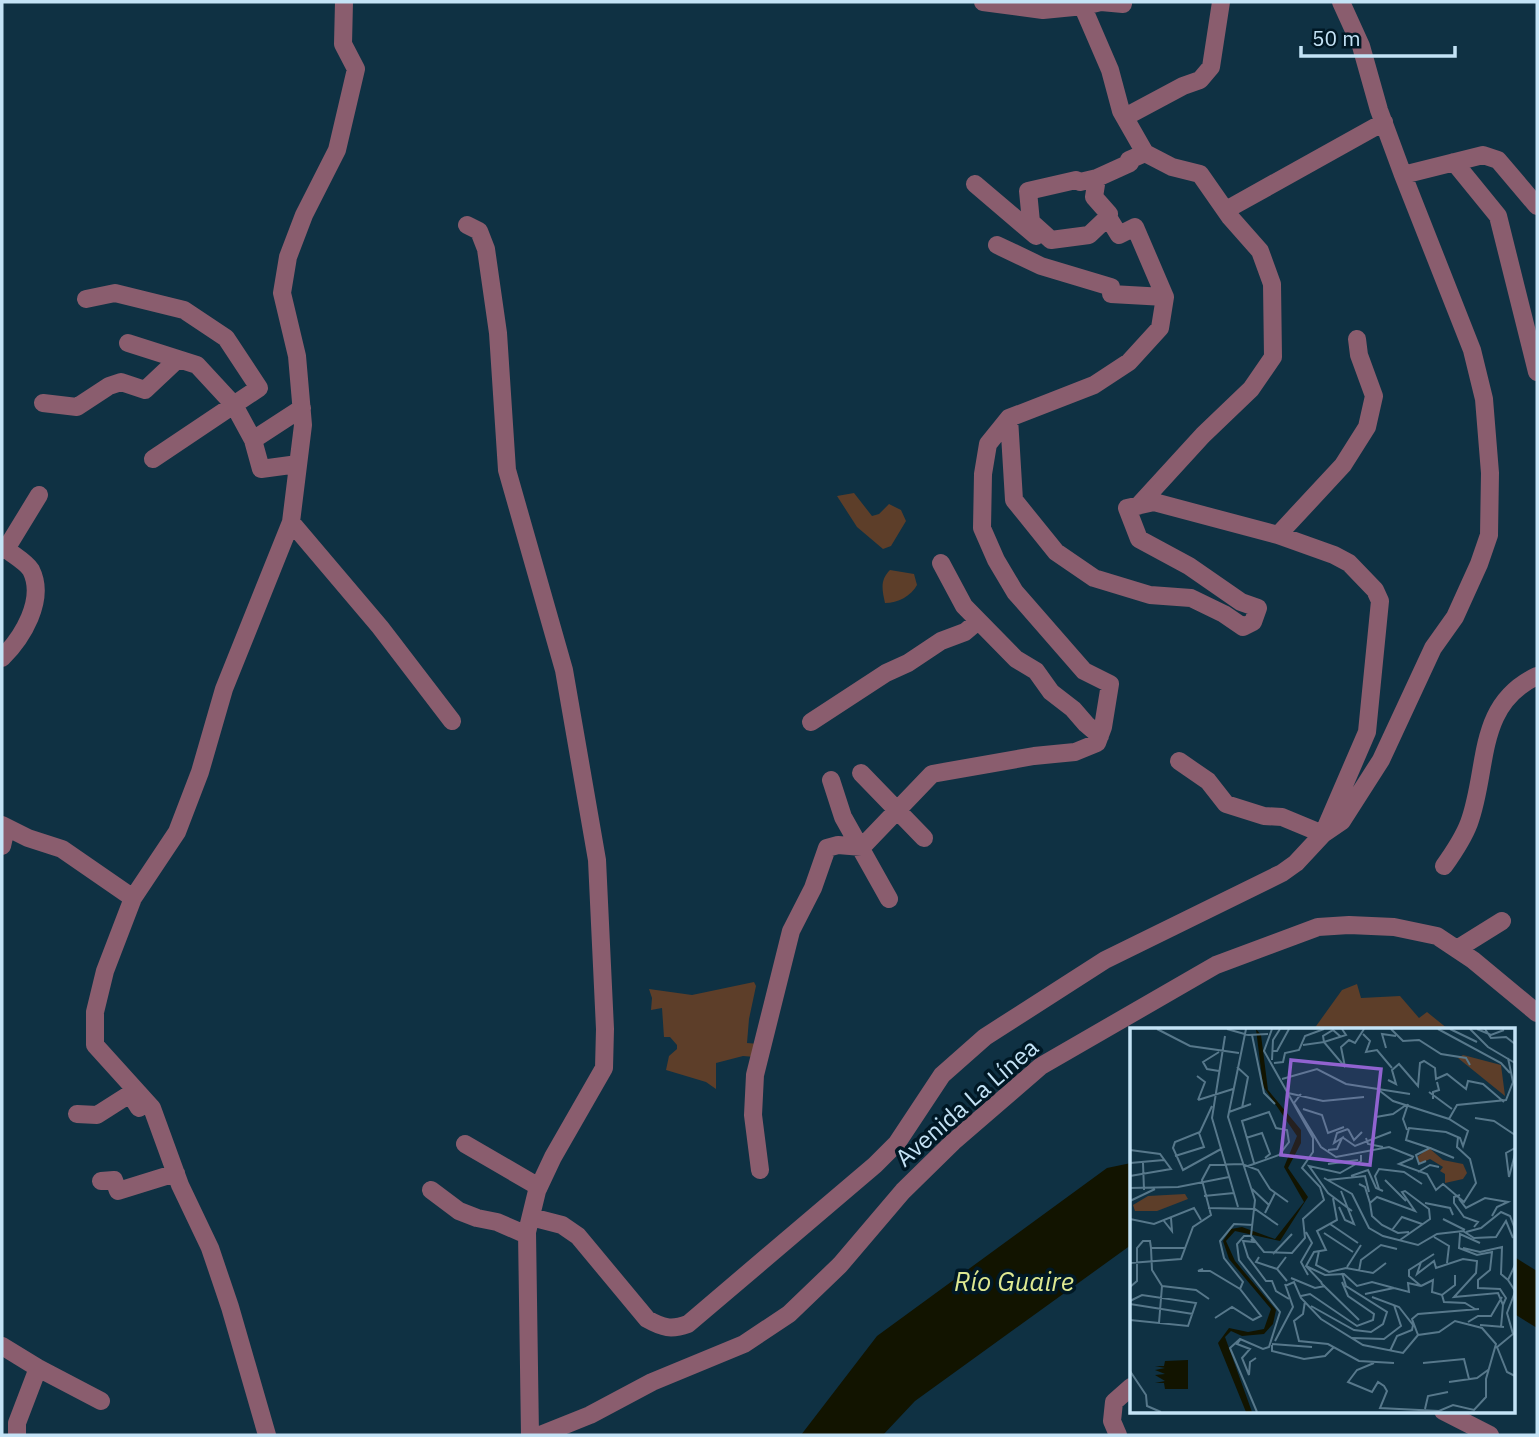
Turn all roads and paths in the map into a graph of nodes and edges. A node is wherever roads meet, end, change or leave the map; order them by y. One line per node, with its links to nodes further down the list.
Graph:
1 (344, 2): 28 (street)
2 (983, 2): 5 (street)
3 (1221, 2): 7 (street)
4 (1340, 2): 8 (street)
5 (1084, 4): 6 (street); 7 (street)
6 (1123, 4)
7 (1125, 117): 9 (street)
8 (1384, 122): 11 (street); 15 (street)
9 (1145, 153): 12 (street); 15 (street)
10 (1454, 162): 11 (street); 14 (street); 25 (street)
11 (1403, 175): 50 (street)
12 (1097, 178): 16 (street); 18 (street)
13 (975, 184): 18 (street)
14 (1537, 206)
15 (1226, 210): 34 (street)
16 (1108, 217): 18 (street); 20 (street)
17 (467, 225): 66 (street)
18 (1051, 240)
19 (998, 244): 20 (street)
20 (1165, 296): 29 (street)
21 (86, 299): 27 (street)
22 (1357, 339): 36 (street)
23 (128, 343): 24 (street)
24 (178, 359): 26 (street); 27 (street)
25 (1537, 372)
26 (43, 403)
27 (234, 405): 30 (street); 31 (street)
28 (302, 408): 30 (street); 32 (street)
29 (1009, 418): 34 (street); 44 (street)
30 (253, 440): 32 (street)
31 (153, 458)
32 (298, 464): 35 (street)
33 (39, 495): 37 (street)
34 (1138, 506): 36 (street)
35 (291, 522): 42 (street); 55 (street)
36 (1278, 535): 50 (street)
37 (4, 550): 40 (street)
38 (941, 563): 39 (street)
39 (978, 621): 43 (street); 44 (street)
40 (2, 658)
41 (1537, 676): 54 (street)
42 (452, 721)
43 (811, 722)
44 (1100, 736): 48 (street)
45 (1179, 761): 50 (street)
46 (861, 774): 48 (street)
47 (831, 780): 53 (street)
48 (897, 811): 51 (street); 53 (street)
49 (4, 826): 52 (street); 55 (street)
50 (1323, 834): 68 (street)
51 (924, 838)
52 (2, 846)
53 (859, 848): 56 (street); 63 (street)
54 (1444, 866)
55 (133, 898): 60 (street)
56 (889, 899)
57 (1502, 921): 58 (street)
58 (1457, 949): 59 (street, Avenida La Línea); 78 (street, Avenida La Línea)
59 (1537, 1013)
60 (152, 1108): 61 (street); 64 (street)
61 (76, 1114)
62 (465, 1144): 66 (street)
63 (760, 1170)
64 (176, 1172): 65 (street); 76 (street)
65 (101, 1181)
66 (539, 1187): 68 (street)
67 (431, 1190): 69 (street)
68 (531, 1217): 69 (street)
69 (527, 1235): 77 (street)
70 (2, 1346): 71 (street)
71 (38, 1368): 73 (street); 75 (street)
72 (1130, 1388): 79 (street)
73 (101, 1401)
74 (1445, 1412): 80 (street)
75 (17, 1435)
76 (267, 1435)
77 (530, 1435)
78 (540, 1435)
79 (1118, 1435)
80 (1490, 1435)

